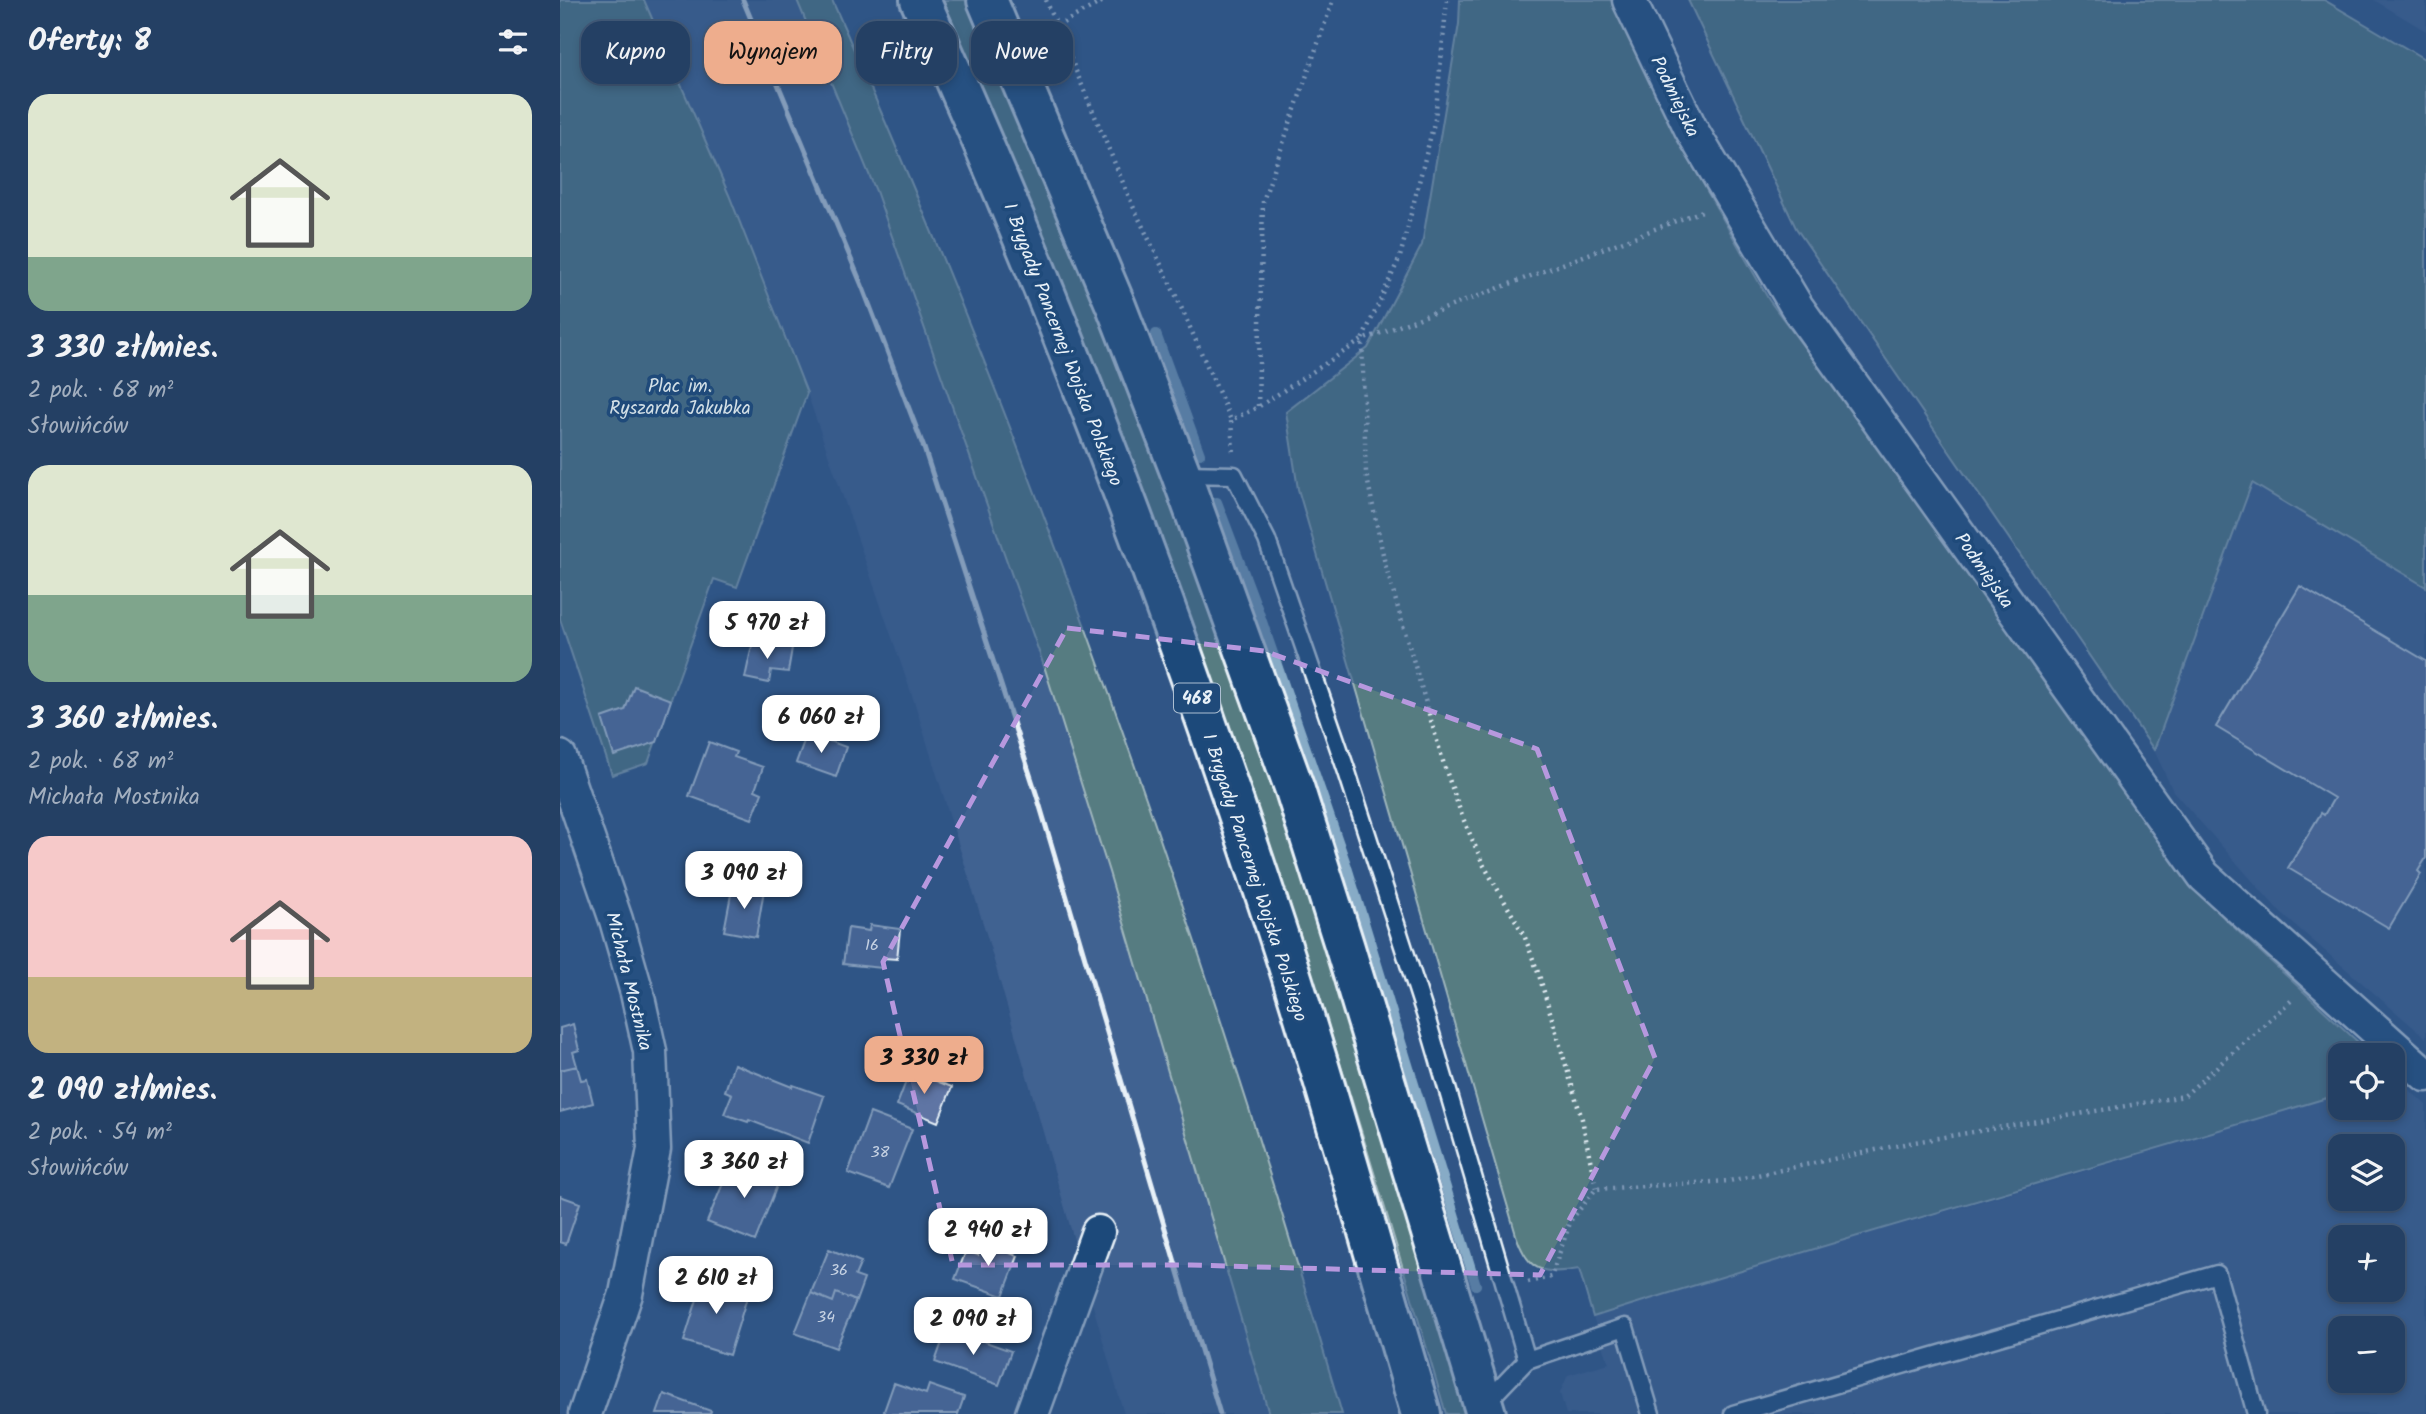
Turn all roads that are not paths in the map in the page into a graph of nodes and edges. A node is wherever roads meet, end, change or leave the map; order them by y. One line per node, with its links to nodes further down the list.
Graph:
1 (920, 0): 12 (main road, I Brygady Pancernej Wojska Polskiego / 468)
2 (987, 0): 4 (main road)
3 (1629, 0): 6 (street, Podmiejska)
4 (1181, 474): 8 (lane); 9 (main road)
5 (560, 757): 10 (street, Michała Mostnika)
6 (2426, 1075)
7 (1098, 1232): 11 (street)
8 (1527, 1360): 9 (lane); 13 (lane)
9 (1485, 1410)
10 (585, 1414)
11 (1032, 1414)
12 (1421, 1414)
13 (1651, 1414)
14 (1733, 1414): 15 (lane)
15 (2256, 1414)

